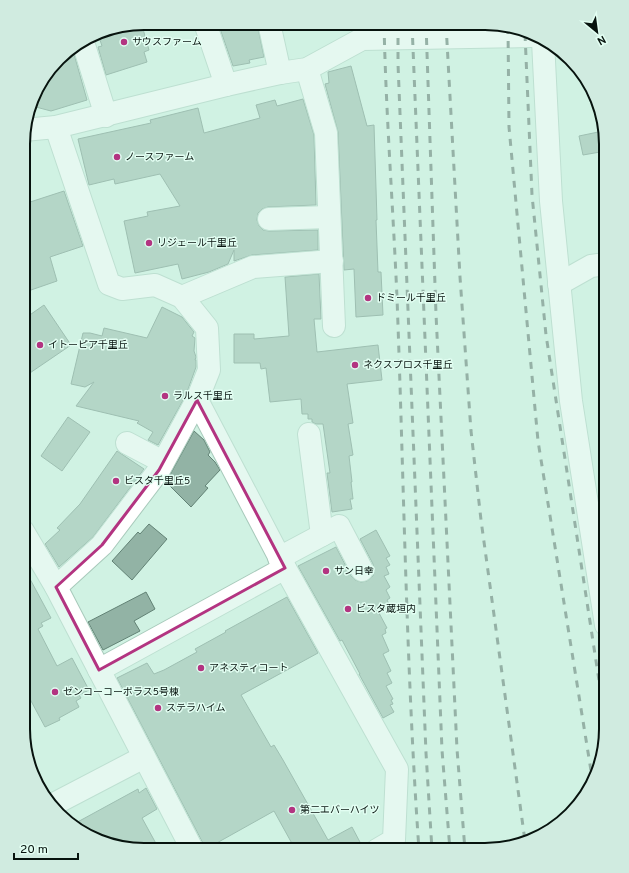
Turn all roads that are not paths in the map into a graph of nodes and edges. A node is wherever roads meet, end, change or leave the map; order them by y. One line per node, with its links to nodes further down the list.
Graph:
1 (207, 30): 9 (street)
2 (271, 30): 8 (street)
3 (362, 31): 4 (street); 7 (street)
4 (520, 36)
5 (543, 46): 17 (street)
6 (85, 47): 10 (street)
7 (307, 69): 8 (street); 13 (street)
8 (280, 73): 9 (street)
9 (226, 85): 10 (street)
10 (106, 116): 11 (street)
11 (56, 127): 12 (street); 18 (street)
12 (31, 129)
13 (329, 217): 14 (street); 15 (street)
14 (269, 219)
15 (332, 261): 18 (street); 19 (street)
16 (599, 265): 17 (street)
17 (559, 284): 28 (street)
18 (182, 296): 20 (street)
19 (334, 326)
20 (197, 400): 23 (street); 26 (street)
21 (309, 434): 24 (street)
22 (127, 443): 23 (street)
23 (163, 462): 29 (street)
24 (322, 535): 26 (street); 27 (street)
25 (30, 559): 29 (street)
26 (282, 563): 30 (street); 34 (street)
27 (362, 570)
28 (599, 579)
29 (56, 587): 30 (street)
30 (99, 670): 31 (street)
31 (144, 757): 32 (street); 33 (street)
32 (57, 802)
33 (189, 843)
34 (389, 843)

